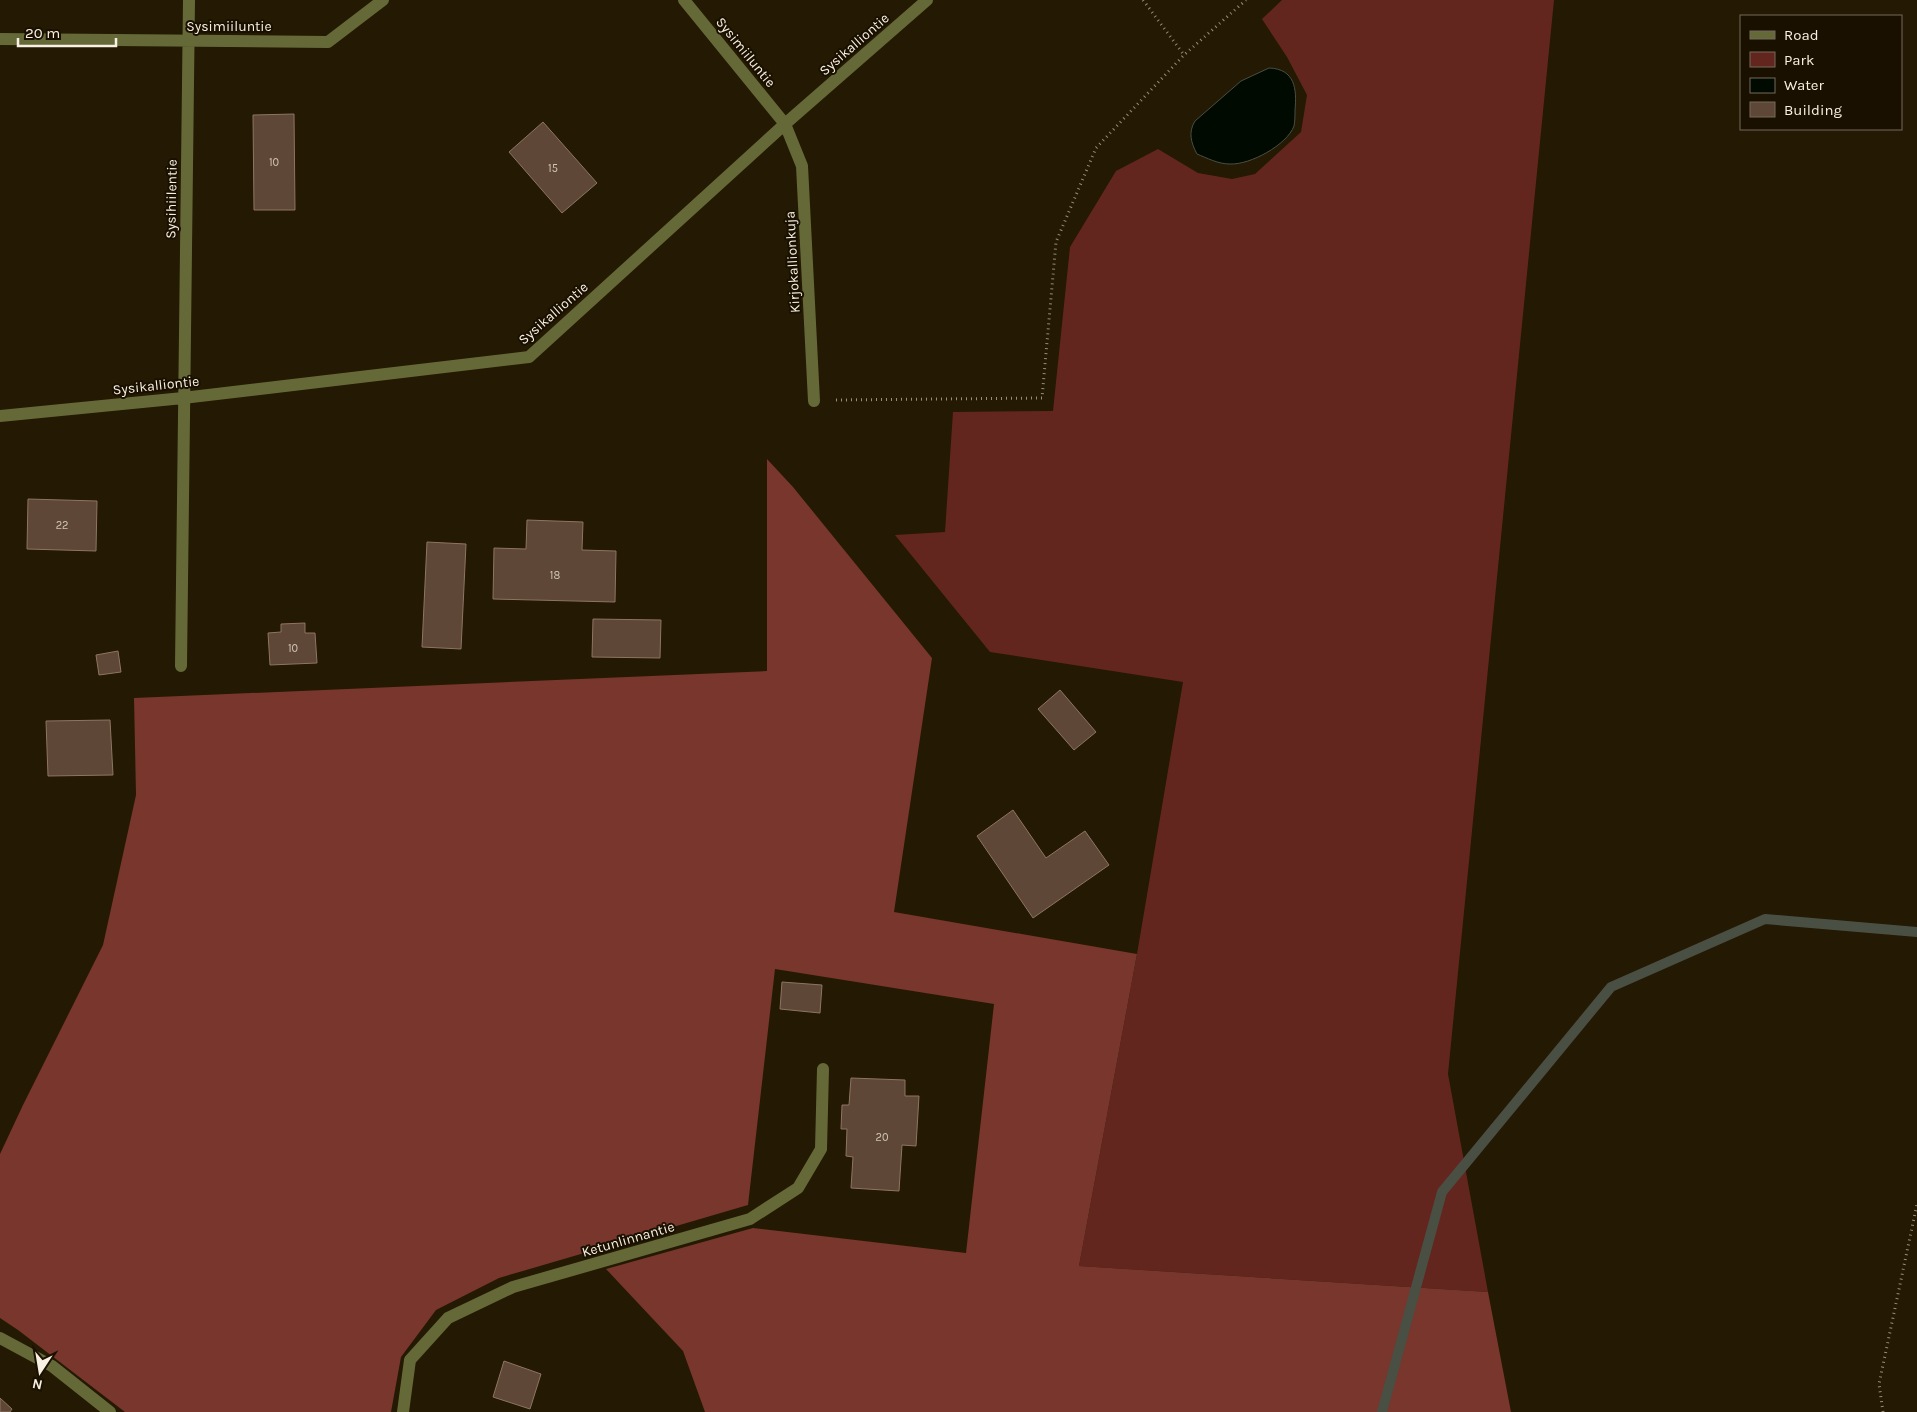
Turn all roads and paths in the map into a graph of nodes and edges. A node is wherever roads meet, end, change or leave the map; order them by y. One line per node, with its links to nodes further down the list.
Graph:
1 (188, 0): 8 (street, Sysihiilentie)
2 (383, 0): 8 (street, Sysimiiluntie)
3 (684, 0): 10 (street, Sysimiiluntie)
4 (927, 0): 10 (street, Sysikalliontie)
5 (1143, 0): 9 (path)
6 (1246, 0): 9 (path)
7 (0, 39): 8 (street, Sysimiiluntie)
8 (188, 41): 11 (street, Sysihiilentie)
9 (1184, 55): 12 (path)
10 (786, 124): 11 (street, Sysikalliontie); 12 (street, Kirjokallionkuja)
11 (183, 398): 13 (street, Sysikalliontie); 14 (street, Sysihiilentie)
12 (814, 401)
13 (0, 416)
14 (181, 666)
15 (823, 1069): 19 (street, Ketunlinnantie)
16 (1917, 1204): 20 (path)
17 (0, 1338): 18 (street)
18 (110, 1412)
19 (403, 1412)
20 (1883, 1412)

